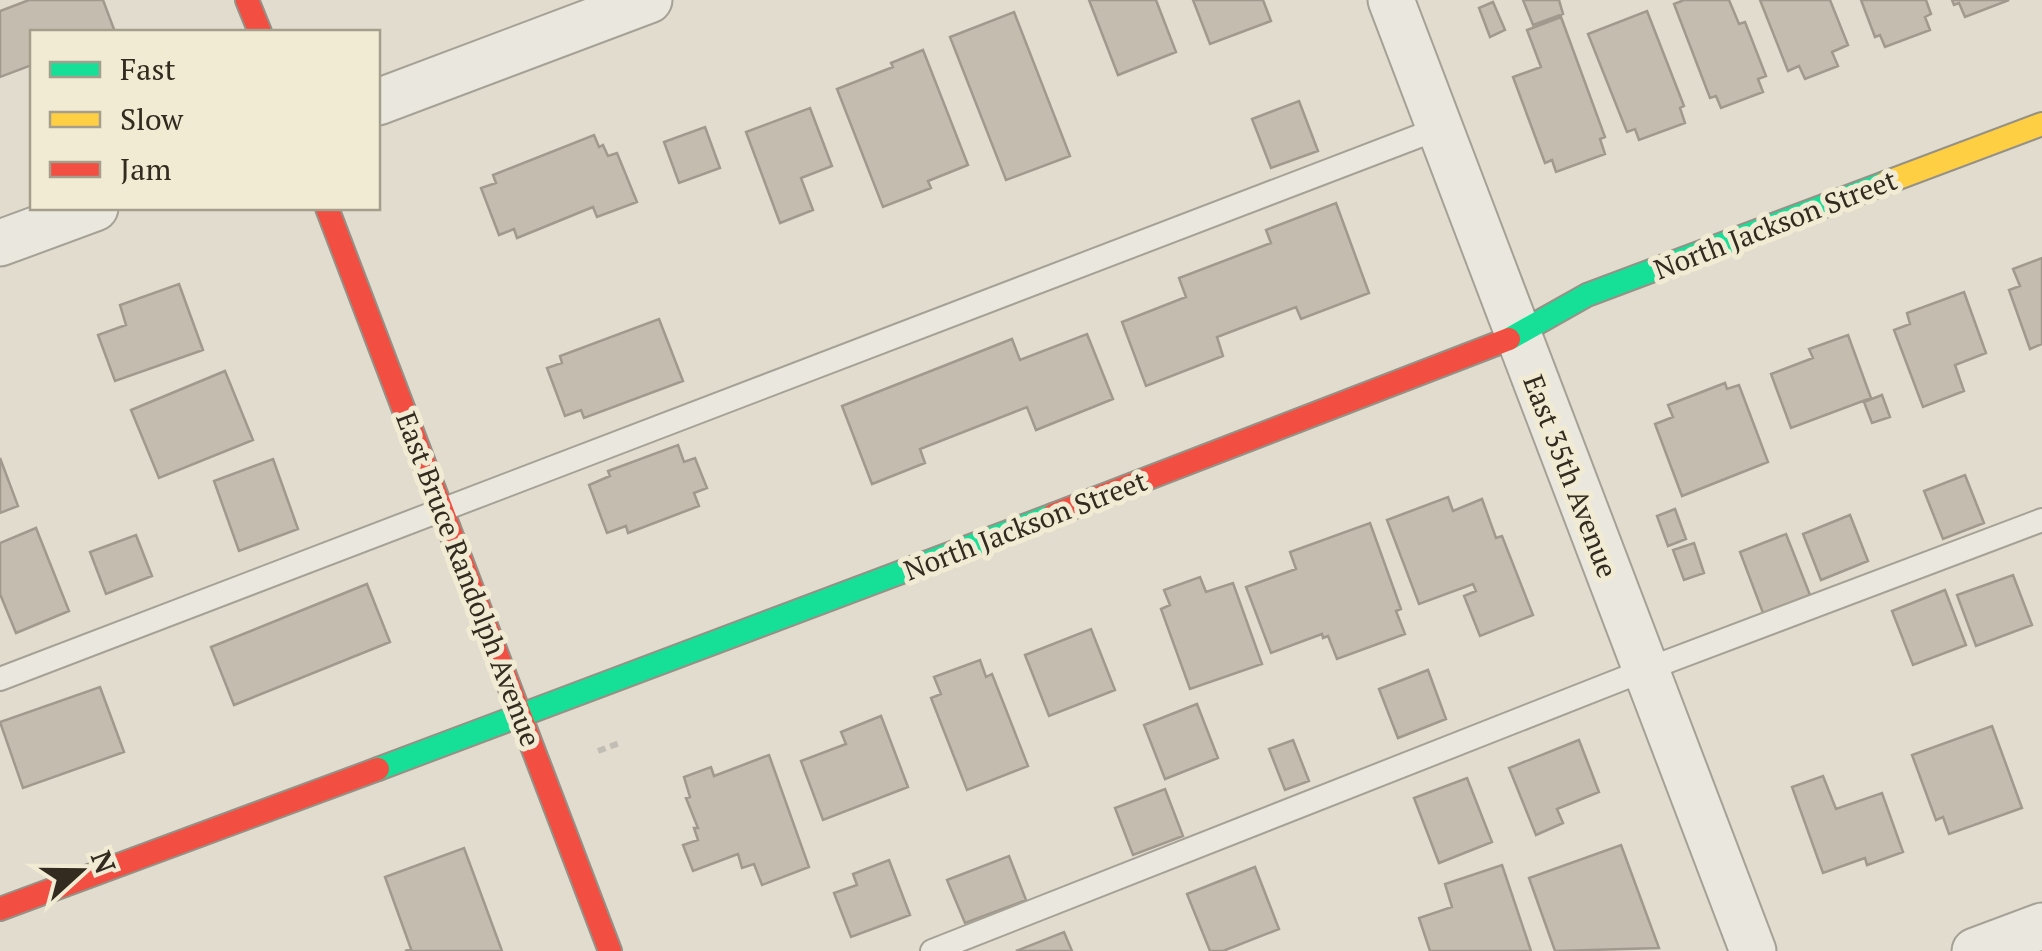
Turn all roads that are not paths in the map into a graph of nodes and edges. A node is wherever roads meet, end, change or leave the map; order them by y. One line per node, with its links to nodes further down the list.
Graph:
1 (247, 0): 4 (street)
2 (649, 0): 5 (street)
3 (1391, 0): 7 (street, East 35th Avenue)
4 (259, 30)
5 (380, 101)
6 (2042, 124): 11 (street, North Jackson Street)
7 (1440, 128): 11 (street, East 35th Avenue); 12 (lane)
8 (90, 210): 10 (street)
9 (327, 210): 12 (street, East Bruce Randolph Avenue)
10 (0, 243)
11 (1518, 337): 14 (street, East 35th Avenue); 16 (street, North Jackson Street)
12 (443, 511): 15 (lane); 16 (street, East Bruce Randolph Avenue)
13 (2042, 520): 14 (lane)
14 (1645, 670): 20 (lane); 21 (street, East 35th Avenue)
15 (0, 679)
16 (521, 717): 17 (street, North Jackson Street); 19 (street, East Bruce Randolph Avenue)
17 (0, 909)
18 (2042, 926): 22 (street)
19 (610, 951)
20 (932, 951)
21 (1753, 951)
22 (1975, 951)

